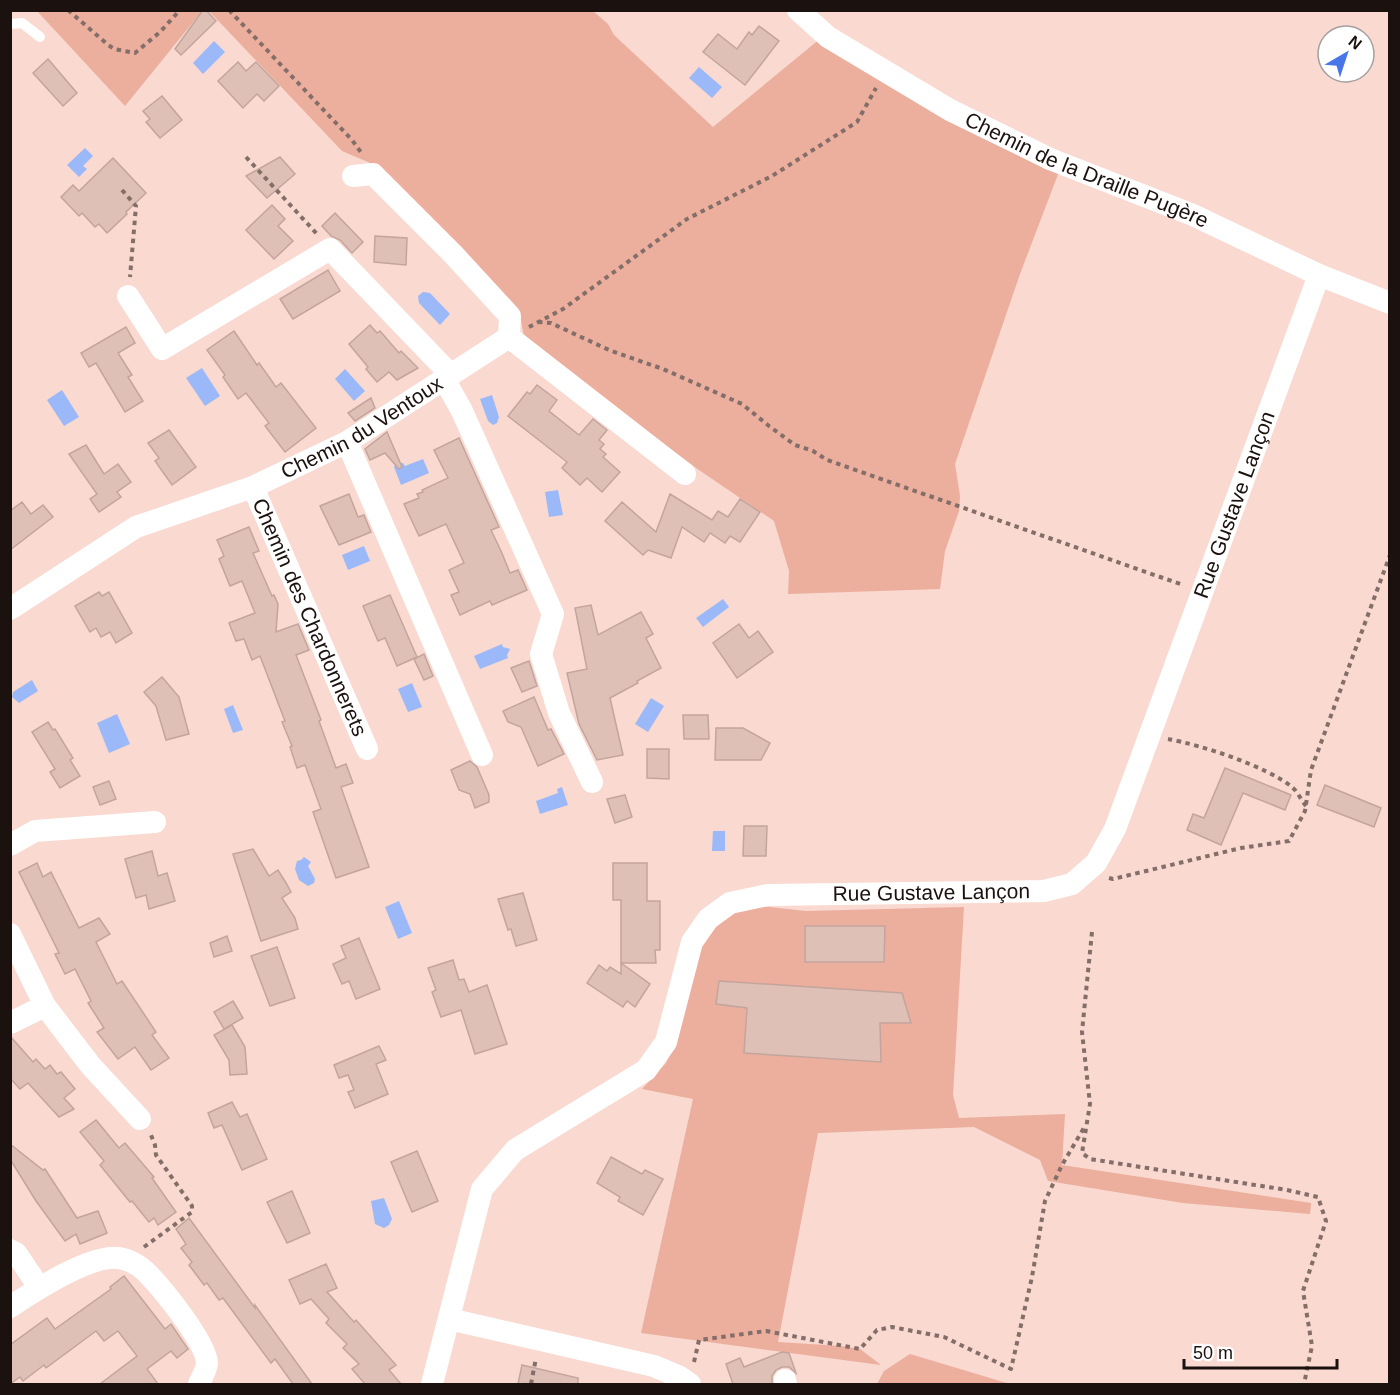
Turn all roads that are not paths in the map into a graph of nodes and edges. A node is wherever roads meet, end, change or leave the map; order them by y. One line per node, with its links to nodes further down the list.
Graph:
1 (798, 10): 5 (street, Chemin de la Draille Pugère)
2 (10, 24): 3 (lane)
3 (40, 37)
4 (363, 175): 8 (street)
5 (1319, 275): 7 (street, Chemin de la Draille Pugère); 26 (street, Rue Gustave Lançon)
6 (128, 296): 9 (street)
7 (1389, 303)
8 (509, 337): 9 (street, Chemin du Ventoux); 11 (street)
9 (447, 377): 10 (street, Chemin du Ventoux); 16 (street)
10 (346, 442): 12 (street, Chemin du Ventoux); 15 (street)
11 (685, 474)
12 (253, 487): 13 (street, Chemin du Ventoux); 14 (street, Chemin des Chardonnerets)
13 (10, 609)
14 (367, 749)
15 (482, 755)
16 (592, 782)
17 (155, 822): 18 (street)
18 (10, 845)
19 (10, 934): 20 (street)
20 (45, 1006): 21 (street); 22 (street)
21 (10, 1023)
22 (140, 1119)
23 (10, 1250): 24 (street)
24 (39, 1287): 25 (street); 27 (street)
25 (10, 1306)
26 (449, 1319): 28 (street, Rue Gustave Lançon); 29 (street)
27 (199, 1384)
28 (432, 1384)
29 (690, 1384)

